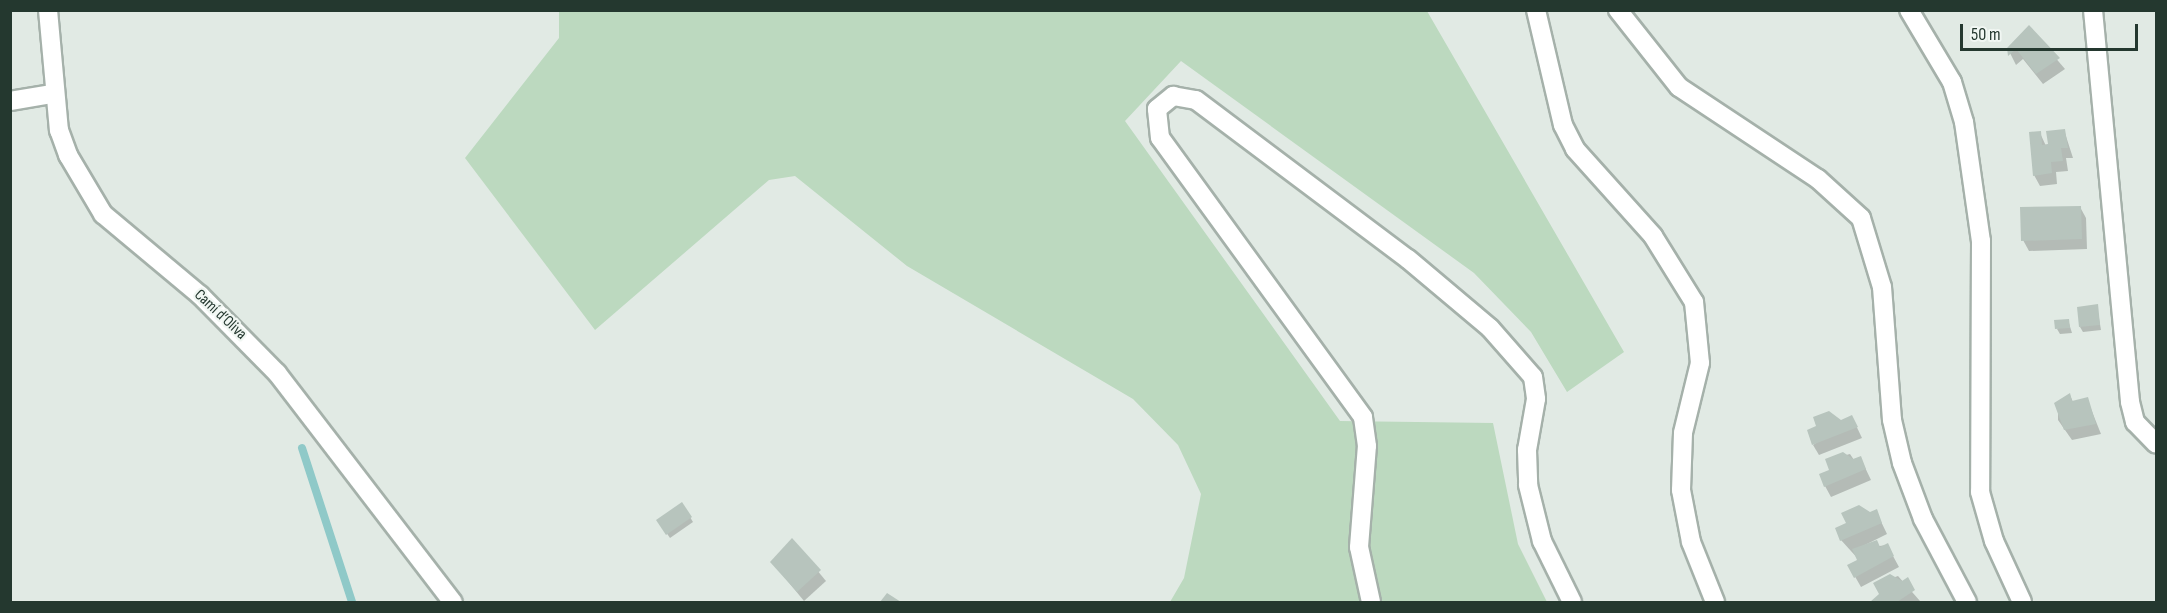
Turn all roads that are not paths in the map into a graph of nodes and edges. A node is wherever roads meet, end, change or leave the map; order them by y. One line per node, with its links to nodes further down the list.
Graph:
1 (48, 10): 6 (street, Camí d’Oliva)
2 (1536, 10): 12 (street)
3 (1618, 10): 13 (street)
4 (1909, 10): 14 (street)
5 (2093, 10): 8 (street)
6 (52, 94): 7 (street); 9 (street, Camí d’Oliva)
7 (10, 101)
8 (2157, 444)
9 (453, 603)
10 (1371, 603): 11 (street)
11 (1572, 603)
12 (1715, 603)
13 (1967, 603)
14 (2022, 603)

